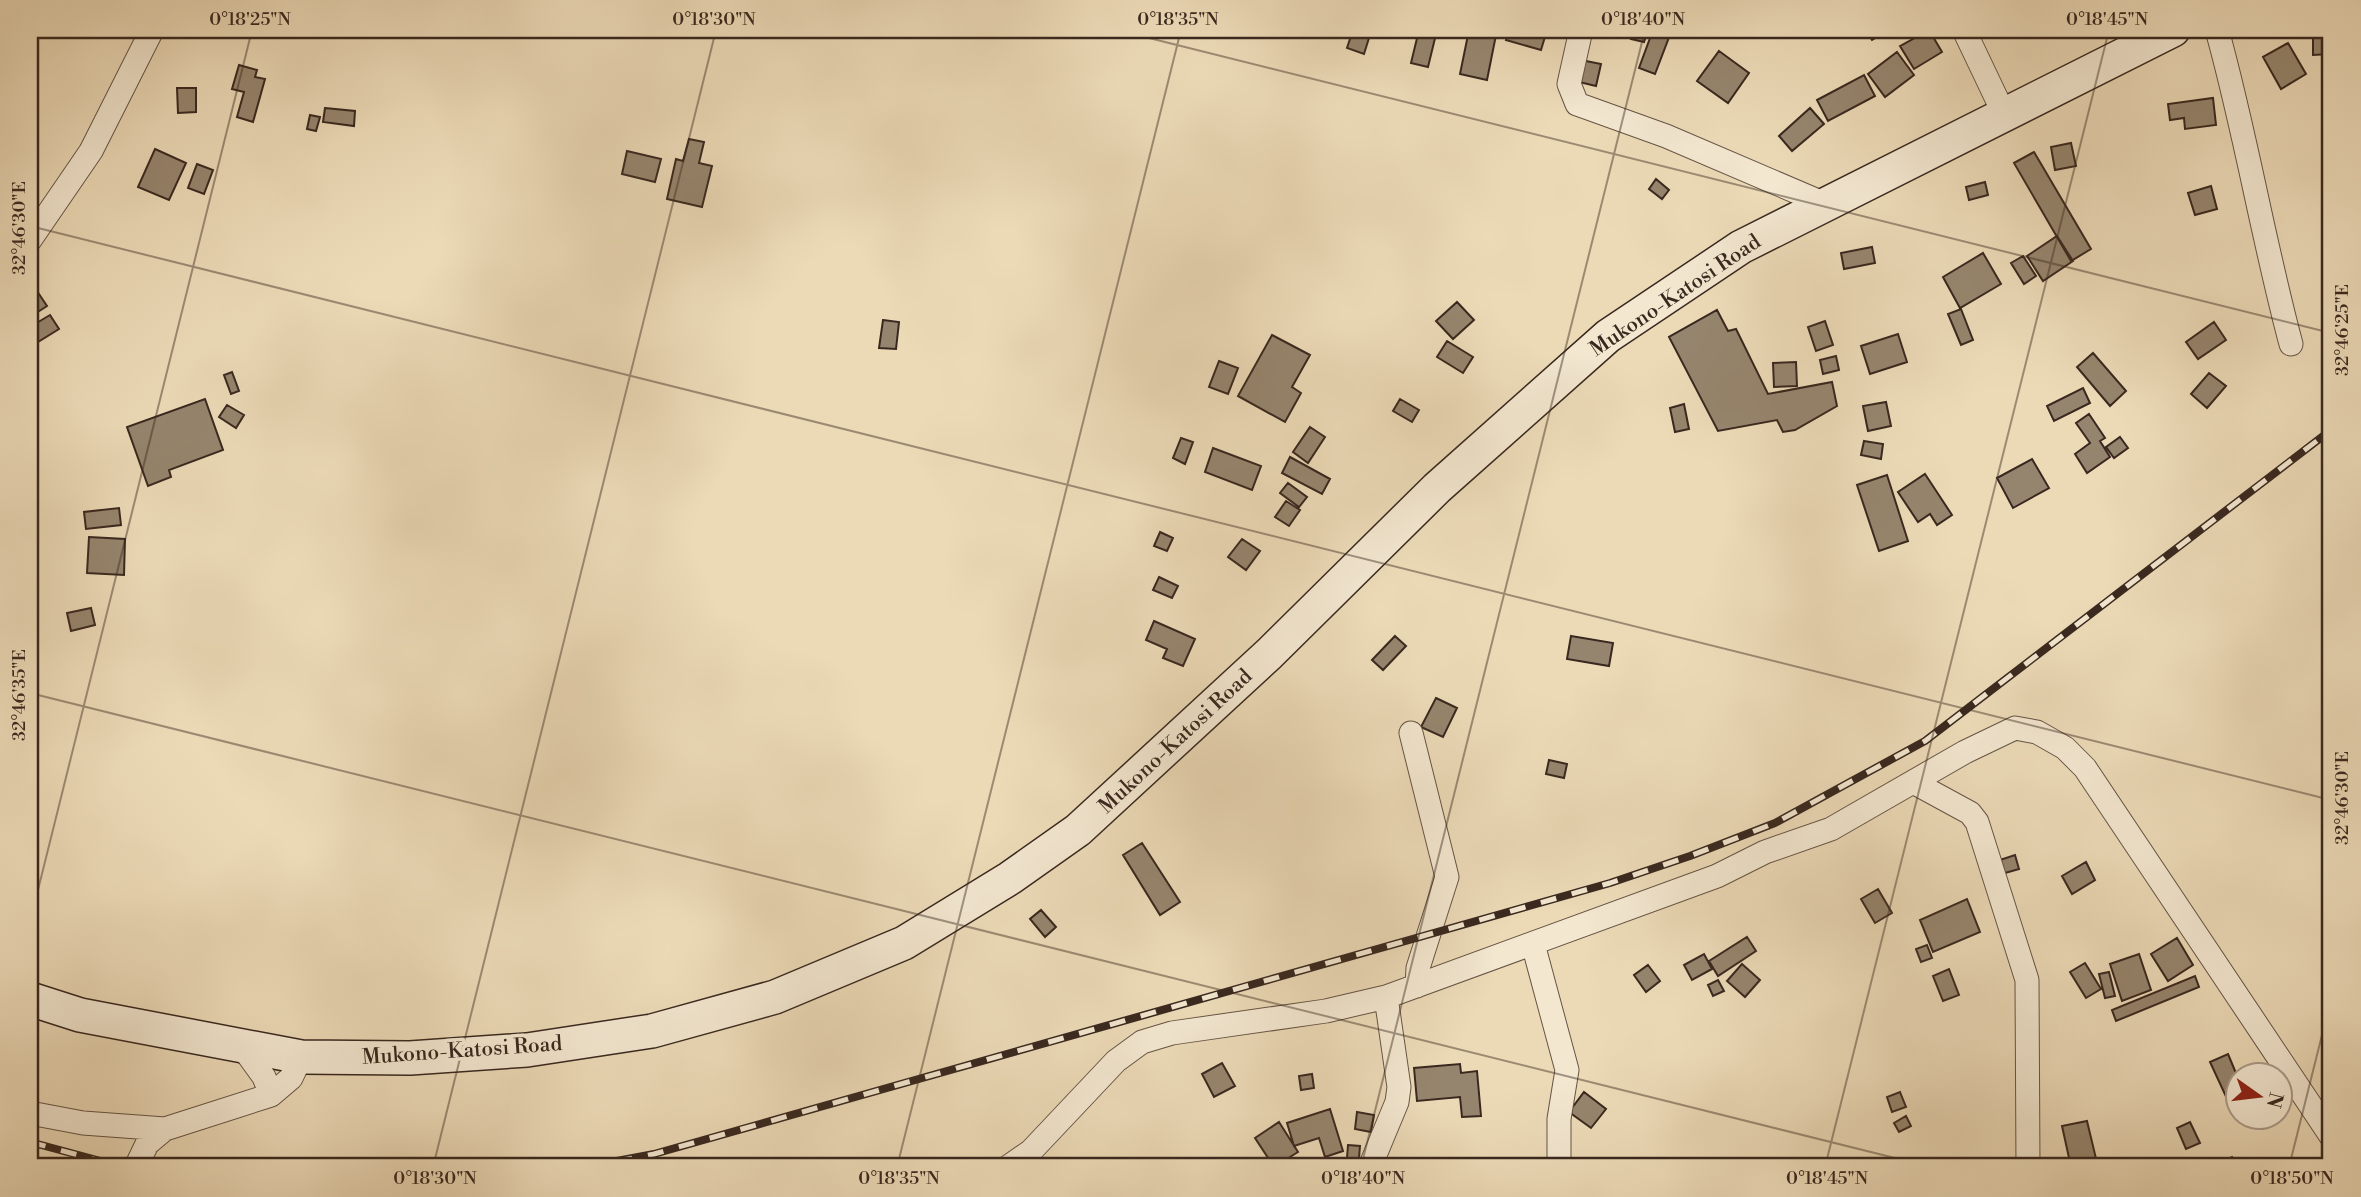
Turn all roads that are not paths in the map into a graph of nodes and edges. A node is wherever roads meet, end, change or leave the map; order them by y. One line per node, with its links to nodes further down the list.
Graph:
1 (152, 30): 8 (street)
2 (1581, 30): 7 (street)
3 (1964, 30): 6 (street)
4 (2173, 30): 6 (main road, Mukono-Katosi Road)
5 (2217, 30): 9 (street)
6 (2004, 114): 7 (main road, Mukono-Katosi Road)
7 (1825, 204): 17 (main road, Mukono-Katosi Road)
8 (30, 240)
9 (2291, 344)
10 (1411, 733): 13 (street)
11 (1913, 782): 12 (street); 21 (street); 26 (street)
12 (1533, 944): 13 (street); 25 (street)
13 (1417, 986): 14 (street)
14 (1387, 997): 23 (street); 24 (street)
15 (30, 999): 16 (main road, Mukono-Katosi Road)
16 (243, 1048): 17 (main road, Mukono-Katosi Road); 18 (street)
17 (301, 1057): 18 (street)
18 (271, 1095): 20 (street)
19 (30, 1113): 20 (street)
20 (165, 1129): 22 (street)
21 (2331, 1136)
22 (136, 1167)
23 (1008, 1167)
24 (1370, 1167)
25 (1559, 1167)
26 (2028, 1167)

